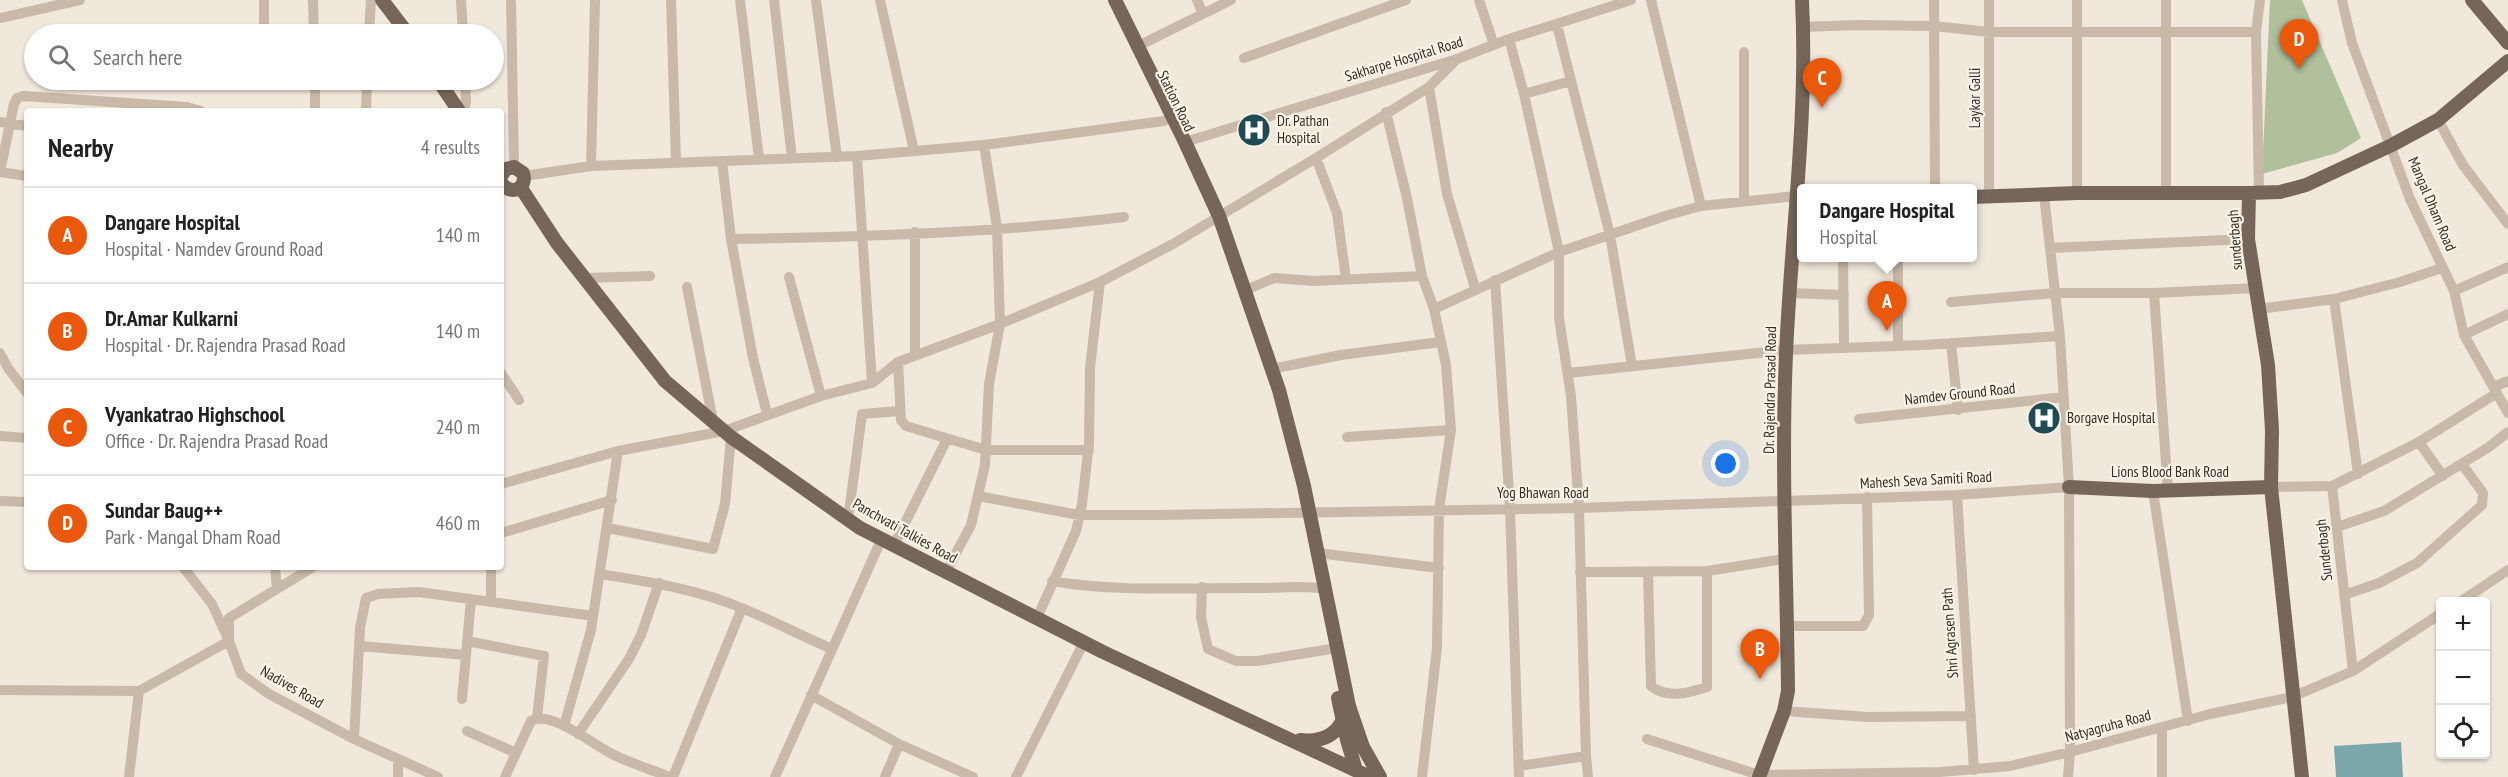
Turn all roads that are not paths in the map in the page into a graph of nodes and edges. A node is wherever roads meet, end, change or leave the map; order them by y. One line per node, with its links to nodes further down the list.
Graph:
1 (81, 0): 31 (street)
2 (264, 0): 32 (street)
3 (313, 0): 33 (street)
4 (371, 0): 34 (street)
5 (382, 0): 35 (main road)
6 (461, 0): 36 (street)
7 (512, 0): 82 (street)
8 (595, 0): 80 (street)
9 (671, 0): 79 (street)
10 (740, 0): 76 (street)
11 (774, 0): 77 (street)
12 (816, 0): 74 (street)
13 (880, 0): 72 (street)
14 (1107, 0): 65 (main road, Station Road)
15 (1115, 0): 47 (main road, Station Road)
16 (1197, 0): 30 (street)
17 (1231, 0): 30 (street)
18 (1406, 0): 49 (street)
19 (1479, 0): 46 (street)
20 (1630, 0): 37 (street, Sakharpe Hospital Road)
21 (1651, 0): 95 (street)
22 (1802, 0): 39 (main road, Dr. Rajendra Prasad Road)
23 (1934, 0): 38 (street)
24 (1989, 0): 41 (street, Laykar Galli)
25 (2077, 0): 40 (street)
26 (2166, 0): 42 (street)
27 (2260, 0): 43 (street)
28 (2342, 0): 70 (street, Mangal Dham Road)
29 (2472, 0): 45 (main road)
30 (1203, 14): 47 (street)
31 (0, 18)
32 (264, 24)
33 (314, 24)
34 (370, 24)
35 (400, 24)
36 (462, 24)
37 (1557, 25): 44 (street, Sakharpe Hospital Road); 52 (street)
38 (1934, 26): 39 (street); 41 (street); 85 (street)
39 (1803, 27): 84 (main road, Dr. Rajendra Prasad Road)
40 (2077, 31): 41 (street); 42 (street); 88 (street)
41 (1989, 32): 93 (street, Laykar Galli)
42 (2166, 32): 43 (street); 87 (street)
43 (2256, 32): 89 (street)
44 (1509, 39): 46 (street, Sakharpe Hospital Road); 58 (street)
45 (2508, 43)
46 (1494, 45): 50 (street, Sakharpe Hospital Road)
47 (1138, 46): 65 (main road, Station Road)
48 (1744, 52): 94 (street)
49 (1244, 58)
50 (1457, 59): 53 (street); 69 (street, Sakharpe Hospital Road)
51 (2508, 61): 66 (main road)
52 (1571, 81): 58 (street); 102 (street)
53 (1429, 87): 64 (street); 120 (street)
54 (315, 90): 60 (street)
55 (367, 90): 61 (street)
56 (445, 90): 62 (main road)
57 (465, 90): 63 (street)
58 (1524, 94): 107 (street)
59 (190, 108): 67 (street)
60 (315, 108)
61 (366, 108)
62 (457, 108)
63 (464, 108)
64 (1386, 112): 75 (street); 113 (street)
65 (1168, 119): 69 (main road, Station Road); 71 (street); 98 (main road, Station Road)
66 (2438, 120): 70 (main road); 99 (street)
67 (4, 123): 68 (street); 81 (street)
68 (24, 126)
69 (1185, 142): 98 (main road, Station Road)
70 (2392, 145): 89 (main road); 111 (street, Mangal Dham Road)
71 (984, 146): 72 (street); 100 (street)
72 (914, 151): 73 (street)
73 (857, 156): 74 (street); 103 (street)
74 (837, 157): 77 (street)
75 (1316, 158): 98 (street); 116 (street)
76 (759, 159): 77 (street); 78 (street)
77 (792, 159)
78 (722, 161): 79 (street); 104 (street)
79 (676, 162): 80 (street)
80 (591, 166): 82 (street)
81 (0, 172): 83 (street)
82 (511, 173): 86 (main road); 115 (main road, Panchvati Talkies Road)
83 (24, 176)
84 (1799, 184)
85 (1935, 184)
86 (504, 185)
87 (2166, 192): 88 (main road, sunderbagh); 89 (main road, sunderbagh)
88 (2077, 193): 90 (main road, sunderbagh)
89 (2254, 193): 105 (main road, sunderbagh)
90 (2044, 195): 93 (main road, sunderbagh); 106 (street)
91 (1797, 196): 94 (street)
92 (1977, 197): 93 (main road, sunderbagh)
93 (1989, 197)
94 (1744, 200): 95 (street)
95 (1701, 206): 102 (street)
96 (1797, 215): 125 (main road, Dr. Rajendra Prasad Road)
97 (1124, 217): 100 (street)
98 (1216, 217): 118 (street); 122 (main road); 191 (main road)
99 (2508, 224)
100 (997, 228): 101 (street); 133 (street)
101 (915, 232): 103 (street); 142 (street)
102 (1610, 235): 107 (street); 144 (street)
103 (862, 236): 104 (street); 149 (street)
104 (731, 239): 158 (street)
105 (2248, 239): 106 (street); 121 (main road, sunderbagh)
106 (2050, 248): 124 (street)
107 (1559, 252): 117 (street); 146 (street)
108 (1843, 262): 127 (street)
109 (1898, 262): 138 (street)
110 (2508, 267): 123 (street)
111 (2442, 268): 123 (street, Mangal Dham Road); 128 (street)
112 (650, 276): 115 (street)
113 (1422, 276): 116 (street); 130 (street)
114 (789, 277): 152 (street)
115 (585, 278): 160 (main road, Panchvati Talkies Road)
116 (1346, 279): 122 (street)
117 (1496, 280): 120 (street); 188 (street)
118 (1100, 282): 133 (street); 170 (street)
119 (687, 287): 160 (street)
120 (1475, 288): 130 (street)
121 (2256, 288): 126 (street); 131 (main road, sunderbagh)
122 (1246, 290): 145 (main road)
123 (2454, 291): 134 (street, Mangal Dham Road)
124 (2055, 292): 126 (street); 129 (street); 135 (street)
125 (1789, 293): 127 (street); 140 (main road, Dr. Rajendra Prasad Road)
126 (2154, 293): 180 (street)
127 (1844, 295): 139 (street)
128 (2334, 299): 131 (street); 173 (street)
129 (1951, 302)
130 (1434, 309): 136 (street)
131 (2259, 309): 178 (main road, sunderbagh)
132 (2508, 314): 134 (street)
133 (1000, 324): 142 (street); 169 (street)
134 (2464, 335): 151 (street, Mangal Dham Road)
135 (2060, 336): 137 (street); 153 (street)
136 (1440, 342): 145 (street); 161 (street)
137 (1951, 343): 138 (street); 155 (street)
138 (1898, 346): 139 (street)
139 (1845, 348): 140 (street)
140 (1786, 350): 144 (street); 186 (main road, Dr. Rajendra Prasad Road)
141 (0, 353): 150 (street)
142 (915, 355): 143 (street)
143 (898, 362): 149 (street); 156 (street)
144 (1632, 366): 146 (street)
145 (1272, 369): 191 (main road)
146 (1568, 373): 189 (street)
147 (504, 378): 154 (street)
148 (2508, 381): 151 (street)
149 (872, 383): 152 (street)
150 (24, 389)
151 (2495, 390): 157 (street, Mangal Dham Road); 168 (street)
152 (821, 396): 158 (street)
153 (2064, 398): 155 (street, Namdev Ground Road); 177 (street)
154 (519, 400)
155 (1958, 410): 159 (street, Namdev Ground Road)
156 (900, 411): 167 (street); 193 (street)
157 (2508, 413)
158 (767, 414): 163 (street)
159 (1858, 418)
160 (713, 421): 163 (main road, Panchvati Talkies Road)
161 (1451, 430): 165 (street); 190 (street)
162 (2508, 432): 172 (street)
163 (727, 434): 171 (street); 193 (main road, Panchvati Talkies Road); 195 (street)
164 (0, 436): 166 (street)
165 (1347, 437)
166 (24, 438)
167 (947, 439): 169 (street); 197 (street)
168 (2419, 442): 173 (street); 174 (street)
169 (986, 450): 170 (street); 182 (street)
170 (1089, 450): 192 (street)
171 (618, 451): 175 (street); 184 (street)
172 (2462, 464): 174 (street); 216 (street)
173 (2358, 474): 176 (street)
174 (2443, 476): 194 (street)
175 (504, 483)
176 (2332, 486): 178 (street); 194 (street, Sunderbagh)
177 (2069, 487): 179 (main road, Lions Blood Bank Road); 181 (street, Mahesh Seva Samiti Road); 251 (street)
178 (2271, 487): 180 (main road, Lions Blood Bank Road); 236 (main road, sunderbagh)
179 (2153, 491): 180 (main road, Lions Blood Bank Road); 242 (street)
180 (2168, 491)
181 (1957, 495): 183 (street, Mahesh Seva Samiti Road); 239 (street, Shri Agrasen Path)
182 (978, 496): 192 (street, Yog Bhawan Road); 207 (street)
183 (1867, 497): 186 (street, Mahesh Seva Samiti Road); 224 (street)
184 (612, 500): 195 (street); 196 (street)
185 (0, 501): 187 (street)
186 (1784, 501): 189 (street, Yog Bhawan Road); 199 (main road, Dr. Rajendra Prasad Road)
187 (24, 502)
188 (1510, 508): 189 (street, Yog Bhawan Road); 190 (street, Yog Bhawan Road); 257 (street)
189 (1579, 508): 208 (street)
190 (1439, 509): 191 (street, Yog Bhawan Road); 200 (street)
191 (1305, 512): 192 (street, Yog Bhawan Road); 198 (main road); 215 (main road)
192 (1079, 515): 211 (street)
193 (848, 520): 197 (main road, Panchvati Talkies Road)
194 (2337, 527): 216 (street, Sunderbagh)
195 (608, 528): 210 (street)
196 (504, 531)
197 (888, 542): 207 (main road, Panchvati Talkies Road); 229 (street)
198 (1318, 553): 200 (street); 215 (main road)
199 (1784, 559): 206 (street); 224 (main road, Dr. Rajendra Prasad Road)
200 (1439, 568): 271 (street)
201 (185, 570): 225 (street, Nadives Road)
202 (274, 570): 214 (street)
203 (309, 570): 214 (street)
204 (490, 570): 219 (street)
205 (2508, 570): 217 (street)
206 (1707, 571): 209 (street); 209 (street)
207 (946, 572): 223 (main road, Panchvati Talkies Road)
208 (1580, 572): 209 (street); 253 (street)
209 (1648, 572)
210 (600, 574): 212 (street); 221 (street)
211 (1052, 581): 213 (street); 223 (street)
212 (659, 583): 220 (street); 246 (street)
213 (1202, 587): 215 (street); 230 (street)
214 (277, 589): 225 (street)
215 (1321, 589): 230 (main road)
216 (2344, 595): 232 (street, Sunderbagh)
217 (2468, 597)
218 (471, 599): 219 (street); 226 (street); 228 (street)
219 (491, 602): 221 (street)
220 (742, 608): 229 (street); 264 (street)
221 (593, 616): 243 (street)
222 (2436, 617): 232 (street, Natyagruha Road)
223 (1036, 618): 227 (main road, Panchvati Talkies Road)
224 (1787, 626): 238 (main road, Dr. Rajendra Prasad Road)
225 (229, 641): 234 (street); 247 (street, Nadives Road)
226 (467, 641): 231 (street); 240 (street)
227 (1084, 642): 249 (main road, Panchvati Talkies Road); 268 (street)
228 (360, 646): 231 (street); 247 (street)
229 (832, 649): 235 (street)
230 (1333, 649): 241 (main road); 270 (main road)
231 (466, 655): 237 (street)
232 (2353, 671): 236 (street, Natyagruha Road)
233 (0, 690): 234 (street)
234 (139, 691): 260 (street)
235 (811, 695): 250 (street); 265 (street)
236 (2292, 697): 242 (street, Natyagruha Road); 275 (main road, sunderbagh)
237 (462, 699)
238 (1784, 711): 239 (street); 259 (main road, Dr. Rajendra Prasad Road)
239 (1971, 716): 256 (street, Shri Agrasen Path)
240 (537, 717): 243 (street); 252 (street)
241 (1343, 719): 249 (main road); 255 (main road)
242 (2188, 721): 244 (street, Natyagruha Road)
243 (564, 726): 246 (street)
244 (2162, 728): 251 (street, Natyagruha Road); 274 (street)
245 (467, 731): 252 (street)
246 (578, 734): 264 (street)
247 (354, 739): 254 (street, Nadives Road)
248 (1647, 739): 259 (street, Natyagruha Road)
249 (1292, 740): 255 (main road, Panchvati Talkies Road)
250 (899, 744): 266 (street); 267 (street)
251 (2070, 752): 256 (street, Natyagruha Road); 273 (street)
252 (516, 753): 263 (street)
253 (1586, 756): 257 (street); 272 (street)
254 (398, 759): 261 (street); 262 (street, Nadives Road)
255 (1356, 770): 269 (main road, Panchvati Talkies Road)
256 (1974, 770): 258 (street, Natyagruha Road)
257 (1519, 772)
258 (1839, 775): 259 (street, Natyagruha Road)
259 (1759, 776)
260 (129, 777)
261 (398, 777)
262 (438, 777)
263 (505, 777)
264 (671, 777)
265 (775, 777)
266 (885, 777)
267 (973, 777)
268 (1016, 777)
269 (1370, 777)
270 (1380, 777)
271 (1422, 777)
272 (1588, 777)
273 (2068, 777)
274 (2162, 777)
275 (2302, 777)

